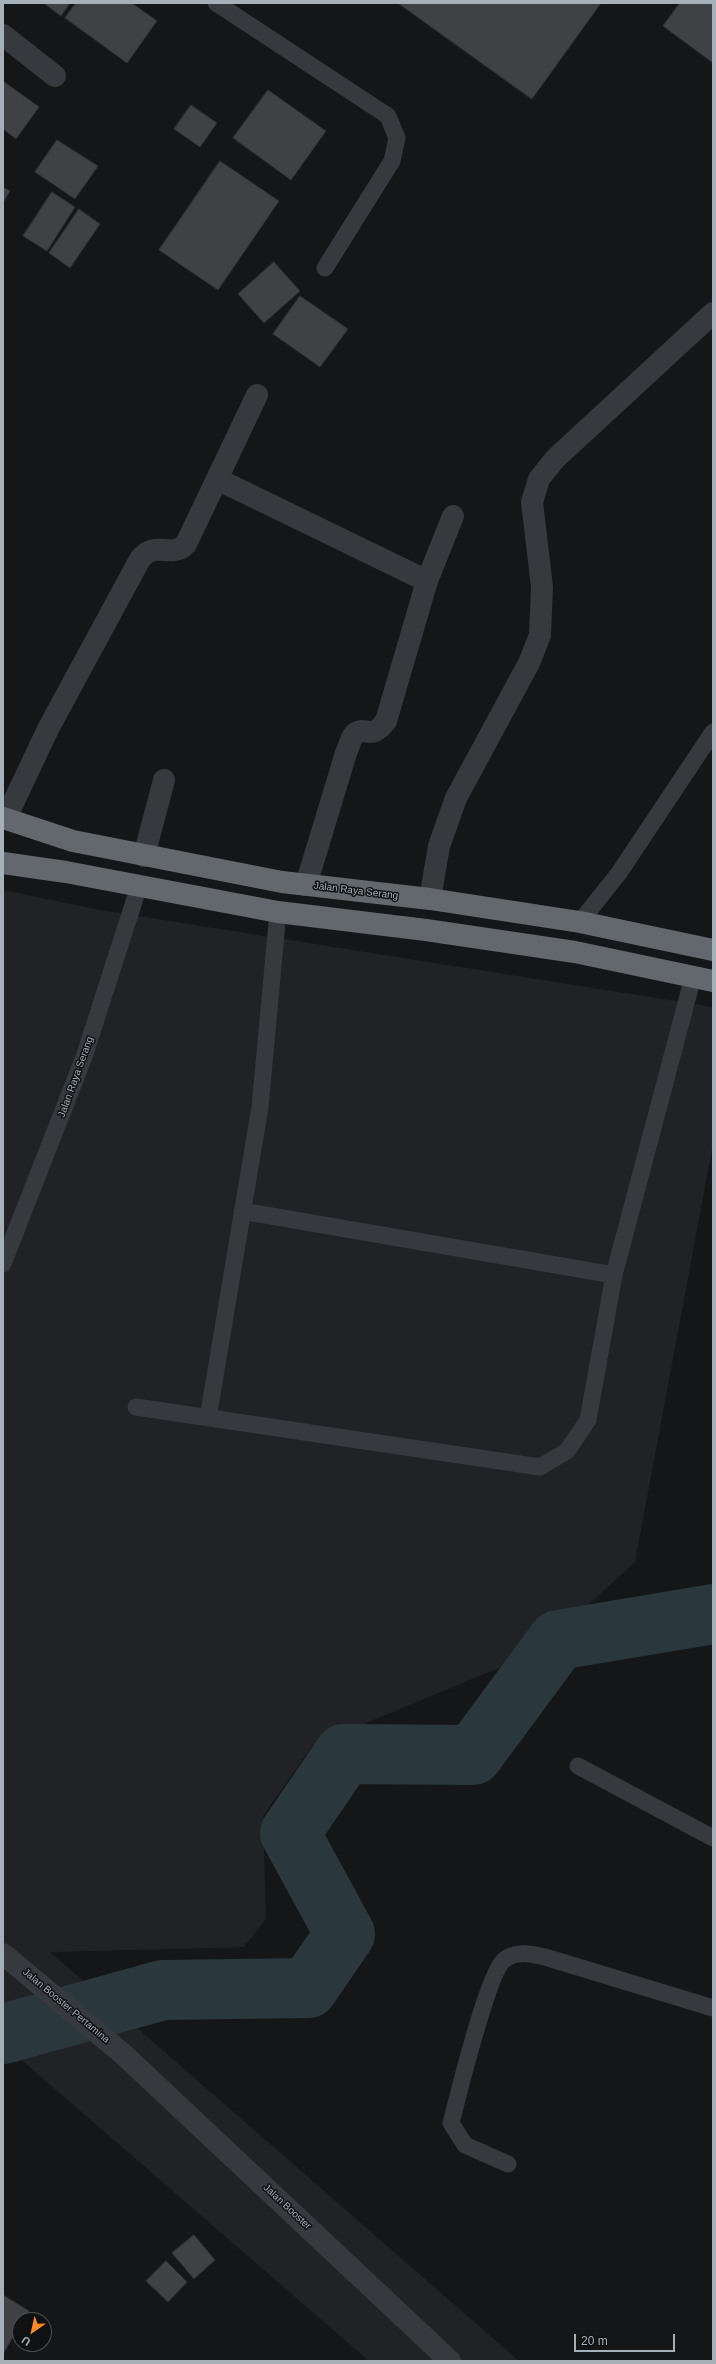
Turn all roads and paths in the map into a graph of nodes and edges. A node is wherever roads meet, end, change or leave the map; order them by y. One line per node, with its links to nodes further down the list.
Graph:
1 (216, 3): 4 (lane)
2 (3, 35): 3 (street)
3 (55, 76)
4 (325, 268)
5 (713, 313): 17 (street)
6 (257, 395): 7 (street)
7 (217, 479): 9 (street); 12 (street)
8 (453, 516): 9 (street)
9 (427, 581): 15 (street)
10 (713, 732): 19 (lane)
11 (164, 780): 13 (street)
12 (4, 818): 13 (highway, Jalan Raya Serang)
13 (144, 856): 15 (highway, Jalan Raya Serang)
14 (3, 863): 16 (highway)
15 (306, 885): 17 (highway, Jalan Raya Serang)
16 (138, 886): 18 (highway); 23 (lane, Jalan Raya Serang)
17 (430, 899): 19 (highway, Jalan Raya Serang)
18 (278, 912): 21 (highway); 22 (lane)
19 (580, 922): 20 (highway, Jalan Raya Serang)
20 (713, 950)
21 (703, 979): 24 (lane)
22 (242, 1211): 24 (lane); 26 (lane)
23 (3, 1264)
24 (614, 1275): 26 (lane)
25 (136, 1407): 26 (lane)
26 (208, 1418)
27 (578, 1766): 28 (lane)
28 (713, 1838)
29 (6, 1956): 31 (street, Jalan Booster Pertamina)
30 (713, 2008): 32 (lane)
31 (123, 2054): 33 (street, Jalan Booster)
32 (508, 2164)
33 (450, 2361)

